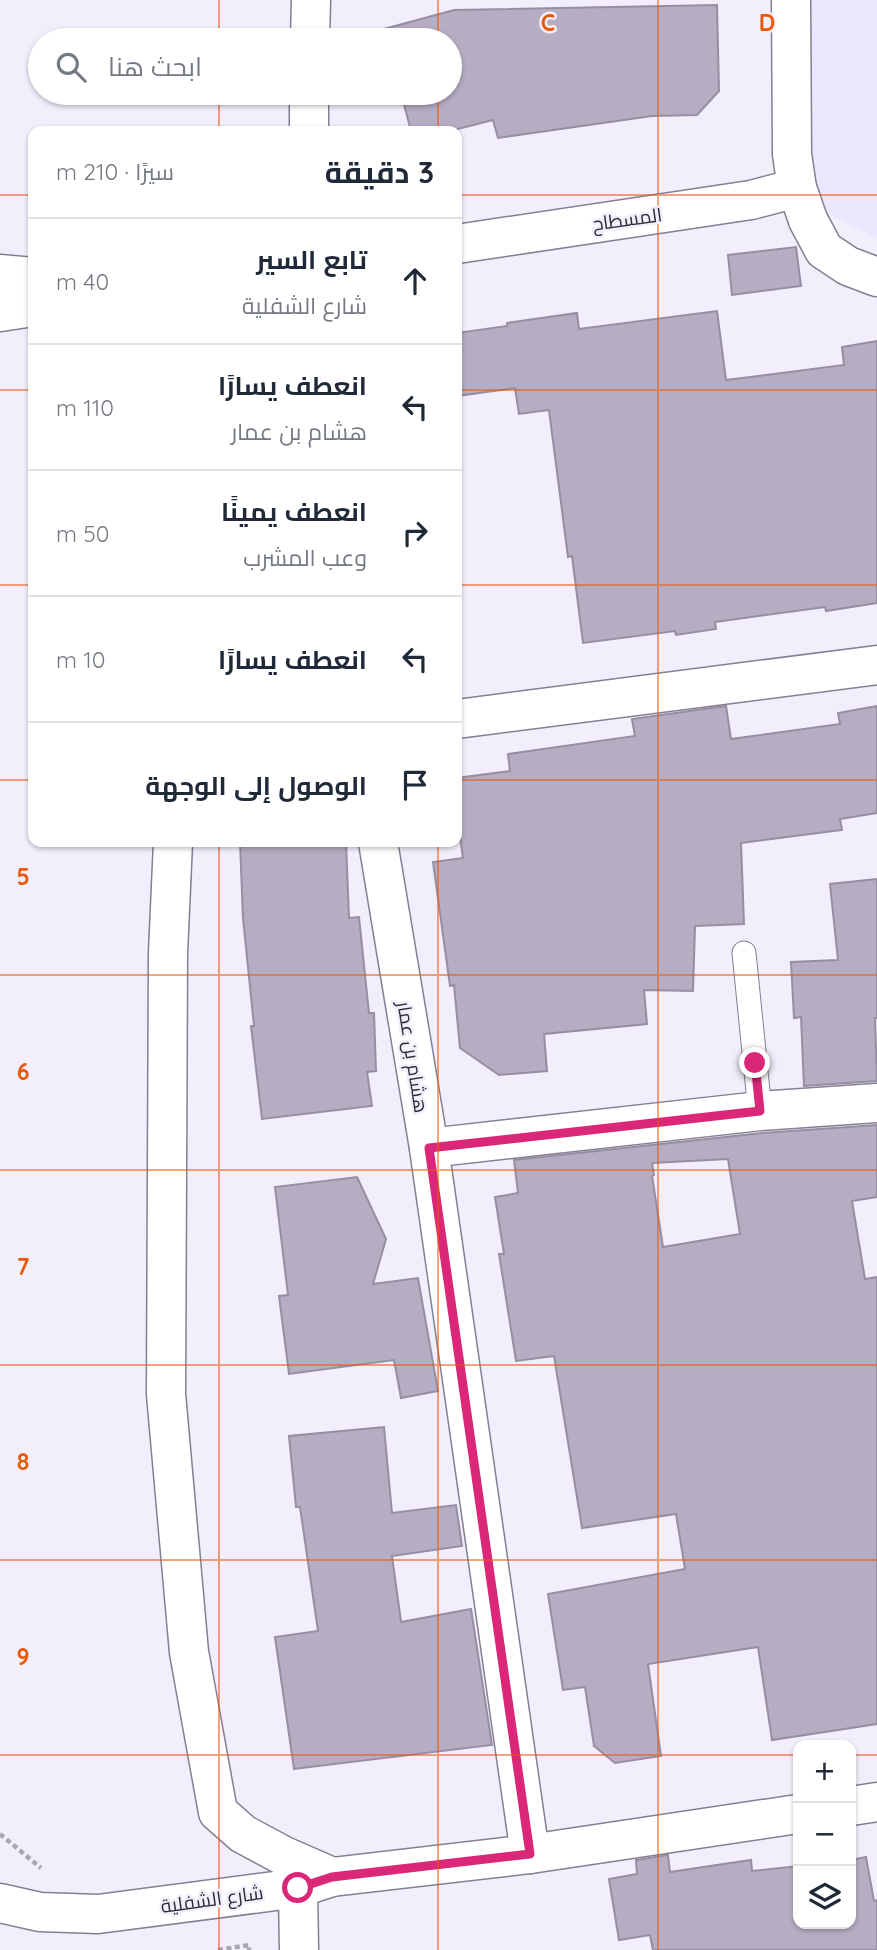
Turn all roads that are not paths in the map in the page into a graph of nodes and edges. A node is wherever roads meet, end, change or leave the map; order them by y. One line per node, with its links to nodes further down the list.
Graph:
1 (311, 0): 3 (street)
2 (791, 0): 6 (street)
3 (310, 28)
4 (309, 105): 5 (street)
5 (309, 126)
6 (797, 188): 7 (street, المسطاح); 10 (street)
7 (462, 243)
8 (0, 274): 9 (street)
9 (28, 277)
10 (877, 277)
11 (28, 308): 12 (street)
12 (0, 312)
13 (877, 664): 14 (street)
14 (462, 718)
15 (173, 847): 25 (street)
16 (379, 847): 20 (street, هشام بن عمار)
17 (744, 953): 19 (lane)
18 (877, 1103): 19 (street)
19 (760, 1111): 20 (street)
20 (429, 1148): 24 (street, هشام بن عمار)
21 (877, 1802): 22 (street)
22 (856, 1805)
23 (793, 1815): 24 (street, شارع الشفلية)
24 (530, 1854): 25 (street, شارع الشفلية)
25 (315, 1882): 26 (street, شارع الشفلية); 27 (street)
26 (0, 1903)
27 (299, 1950)

